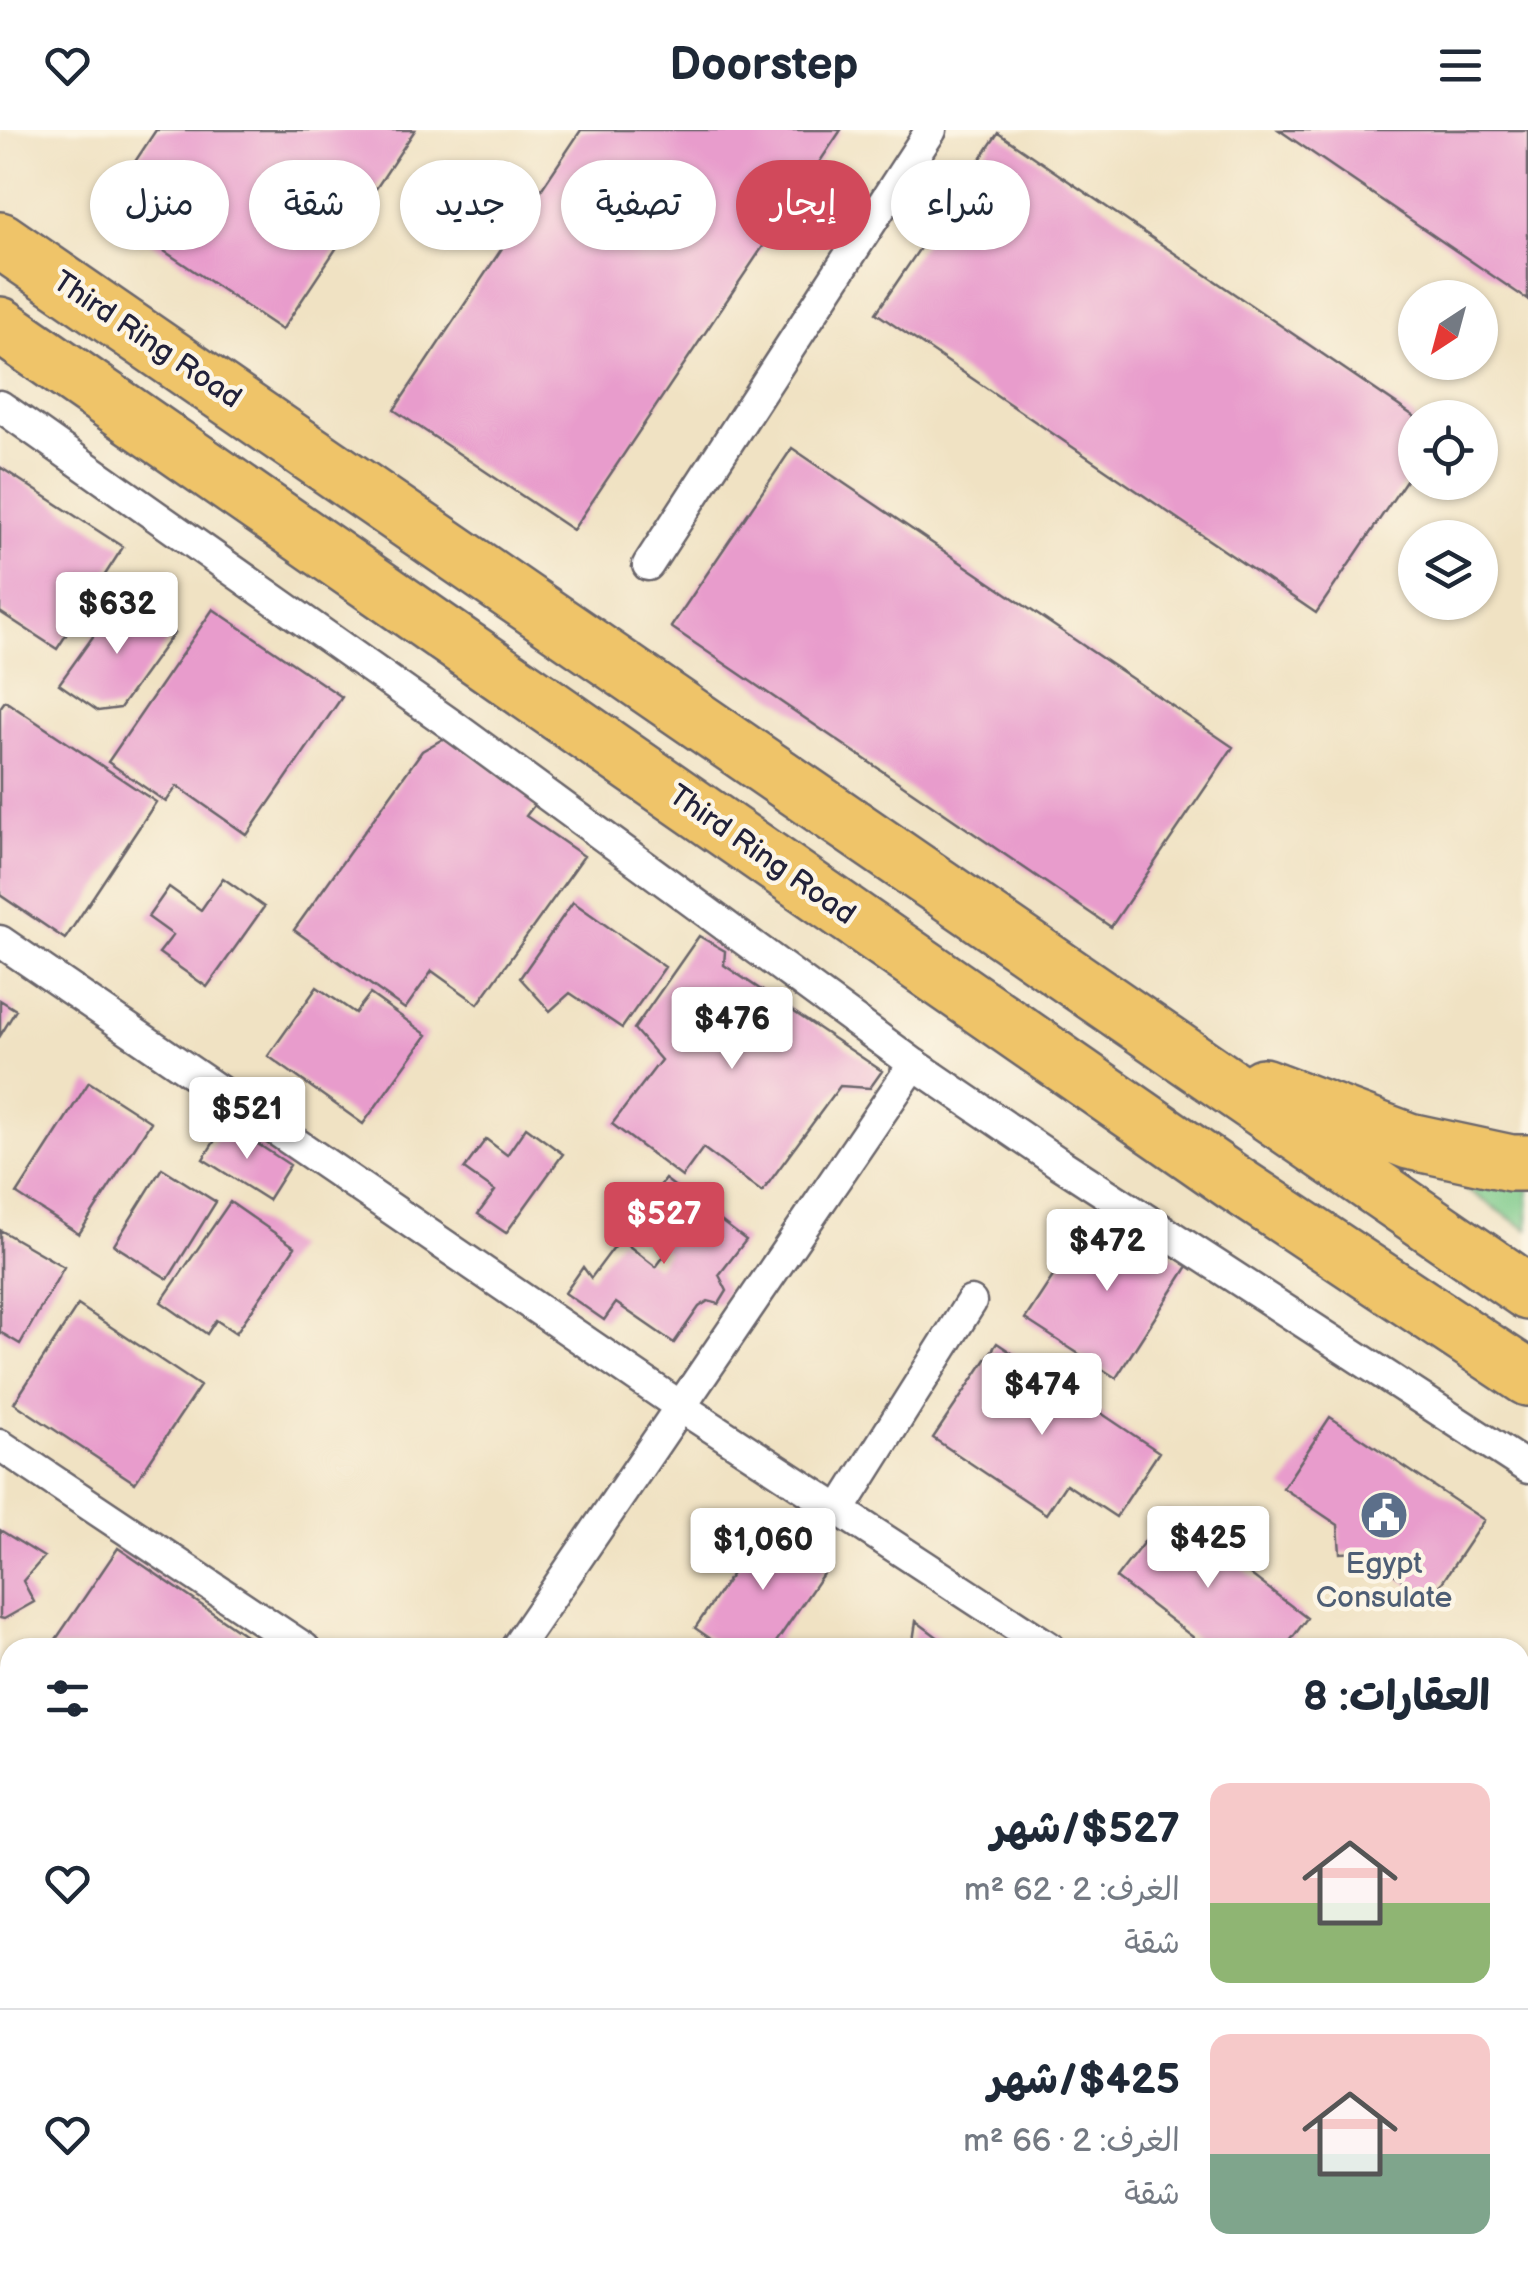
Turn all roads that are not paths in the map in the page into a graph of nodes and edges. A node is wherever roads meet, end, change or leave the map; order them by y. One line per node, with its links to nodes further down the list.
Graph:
1 (931, 130): 5 (street)
2 (0, 240): 7 (highway, Third Ring Road)
3 (0, 326): 12 (highway, Third Ring Road)
4 (0, 406): 8 (street)
5 (648, 564)
6 (0, 941): 13 (street)
7 (1188, 1056): 9 (highway); 10 (highway, Third Ring Road)
8 (914, 1064): 13 (street); 15 (street)
9 (1528, 1162)
10 (1528, 1292)
11 (971, 1302): 16 (street)
12 (1528, 1378)
13 (681, 1407): 16 (street); 18 (street)
14 (0, 1445): 17 (street)
15 (1528, 1468)
16 (838, 1512): 19 (street)
17 (289, 1638)
18 (523, 1638)
19 (1034, 1638)

